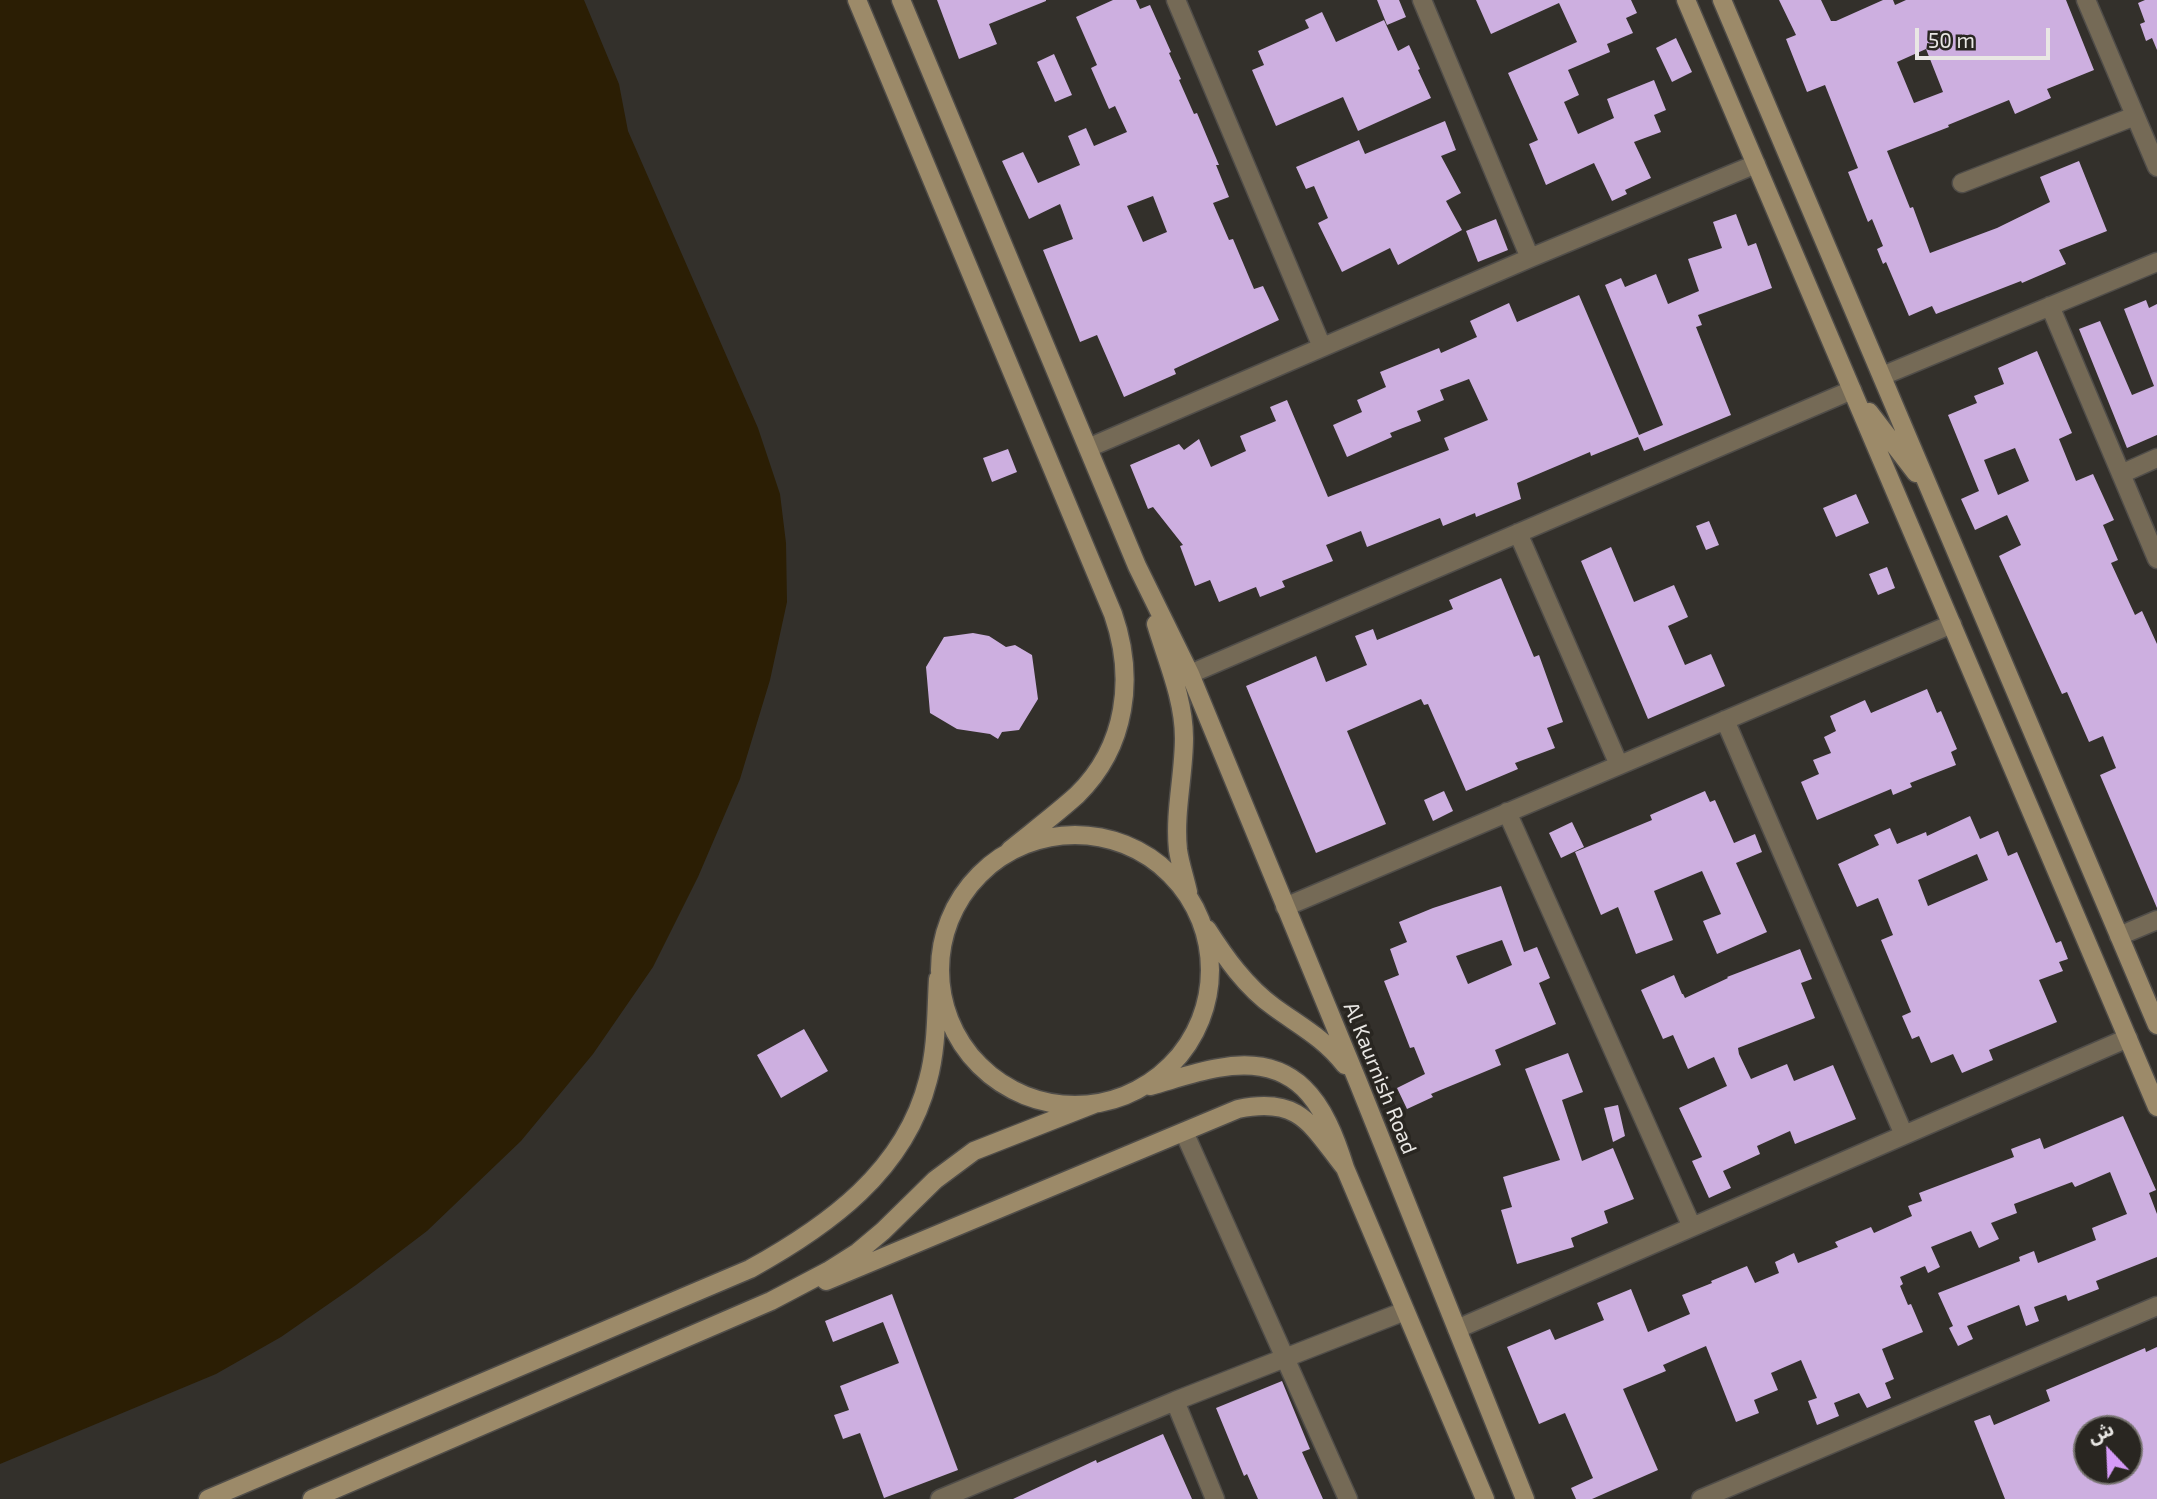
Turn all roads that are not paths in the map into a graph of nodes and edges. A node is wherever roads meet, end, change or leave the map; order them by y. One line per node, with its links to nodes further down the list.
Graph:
1 (857, 0): 30 (street)
2 (901, 0): 18 (street)
3 (1176, 0): 15 (street)
4 (1422, 0): 12 (street)
5 (1686, 0): 9 (street)
6 (1722, 0): 16 (street)
7 (2086, 0): 8 (street)
8 (2135, 116): 10 (street); 11 (street)
9 (1756, 164): 12 (street); 17 (street)
10 (2157, 167)
11 (1962, 183)
12 (1530, 258): 15 (street)
13 (2157, 262): 14 (street)
14 (2050, 306): 16 (street); 20 (street)
15 (1322, 347): 18 (street)
16 (1882, 376): 21 (street)
17 (1852, 390): 21 (street); 22 (street); 25 (street)
18 (1088, 448): 24 (street)
19 (2157, 458): 20 (street)
20 (2121, 474): 23 (street)
21 (1931, 492): 35 (street)
22 (1518, 533): 26 (street); 28 (street)
23 (2157, 559)
24 (1138, 566): 26 (street, Al Kaurnish Road); 31 (street)
25 (1952, 624): 27 (street); 38 (street)
26 (1190, 674): 32 (street, Al Kaurnish Road)
27 (1725, 720): 28 (street); 44 (street)
28 (1619, 765): 29 (street)
29 (1507, 812): 32 (street); 46 (street)
30 (1010, 850): 31 (street); 36 (street)
31 (1189, 895): 34 (street)
32 (1285, 907): 39 (street, Al Kaurnish Road)
33 (2157, 920): 35 (street)
34 (1204, 924): 39 (street); 40 (street)
35 (2119, 936): 37 (street)
36 (938, 979): 41 (street); 53 (street)
37 (2157, 1025)
38 (2128, 1038): 42 (street); 44 (street)
39 (1358, 1082): 50 (street, Al Kaurnish Road)
40 (1139, 1089): 41 (street); 45 (street)
41 (1094, 1104): 47 (street)
42 (2157, 1107)
43 (1184, 1132): 45 (street); 47 (street); 51 (street)
44 (1904, 1135): 46 (street)
45 (1345, 1168): 49 (street)
46 (1692, 1227): 50 (street)
47 (771, 1301): 55 (street)
48 (2157, 1306): 61 (street)
49 (1405, 1311): 51 (street); 59 (street)
50 (1457, 1329): 60 (street, Al Kaurnish Road)
51 (1285, 1358): 52 (street); 58 (street)
52 (1175, 1401): 56 (street); 57 (street)
53 (224, 1494): 54 (street)
54 (208, 1499)
55 (312, 1499)
56 (940, 1499)
57 (1216, 1499)
58 (1348, 1499)
59 (1485, 1499)
60 (1525, 1499)
61 (1701, 1499)

